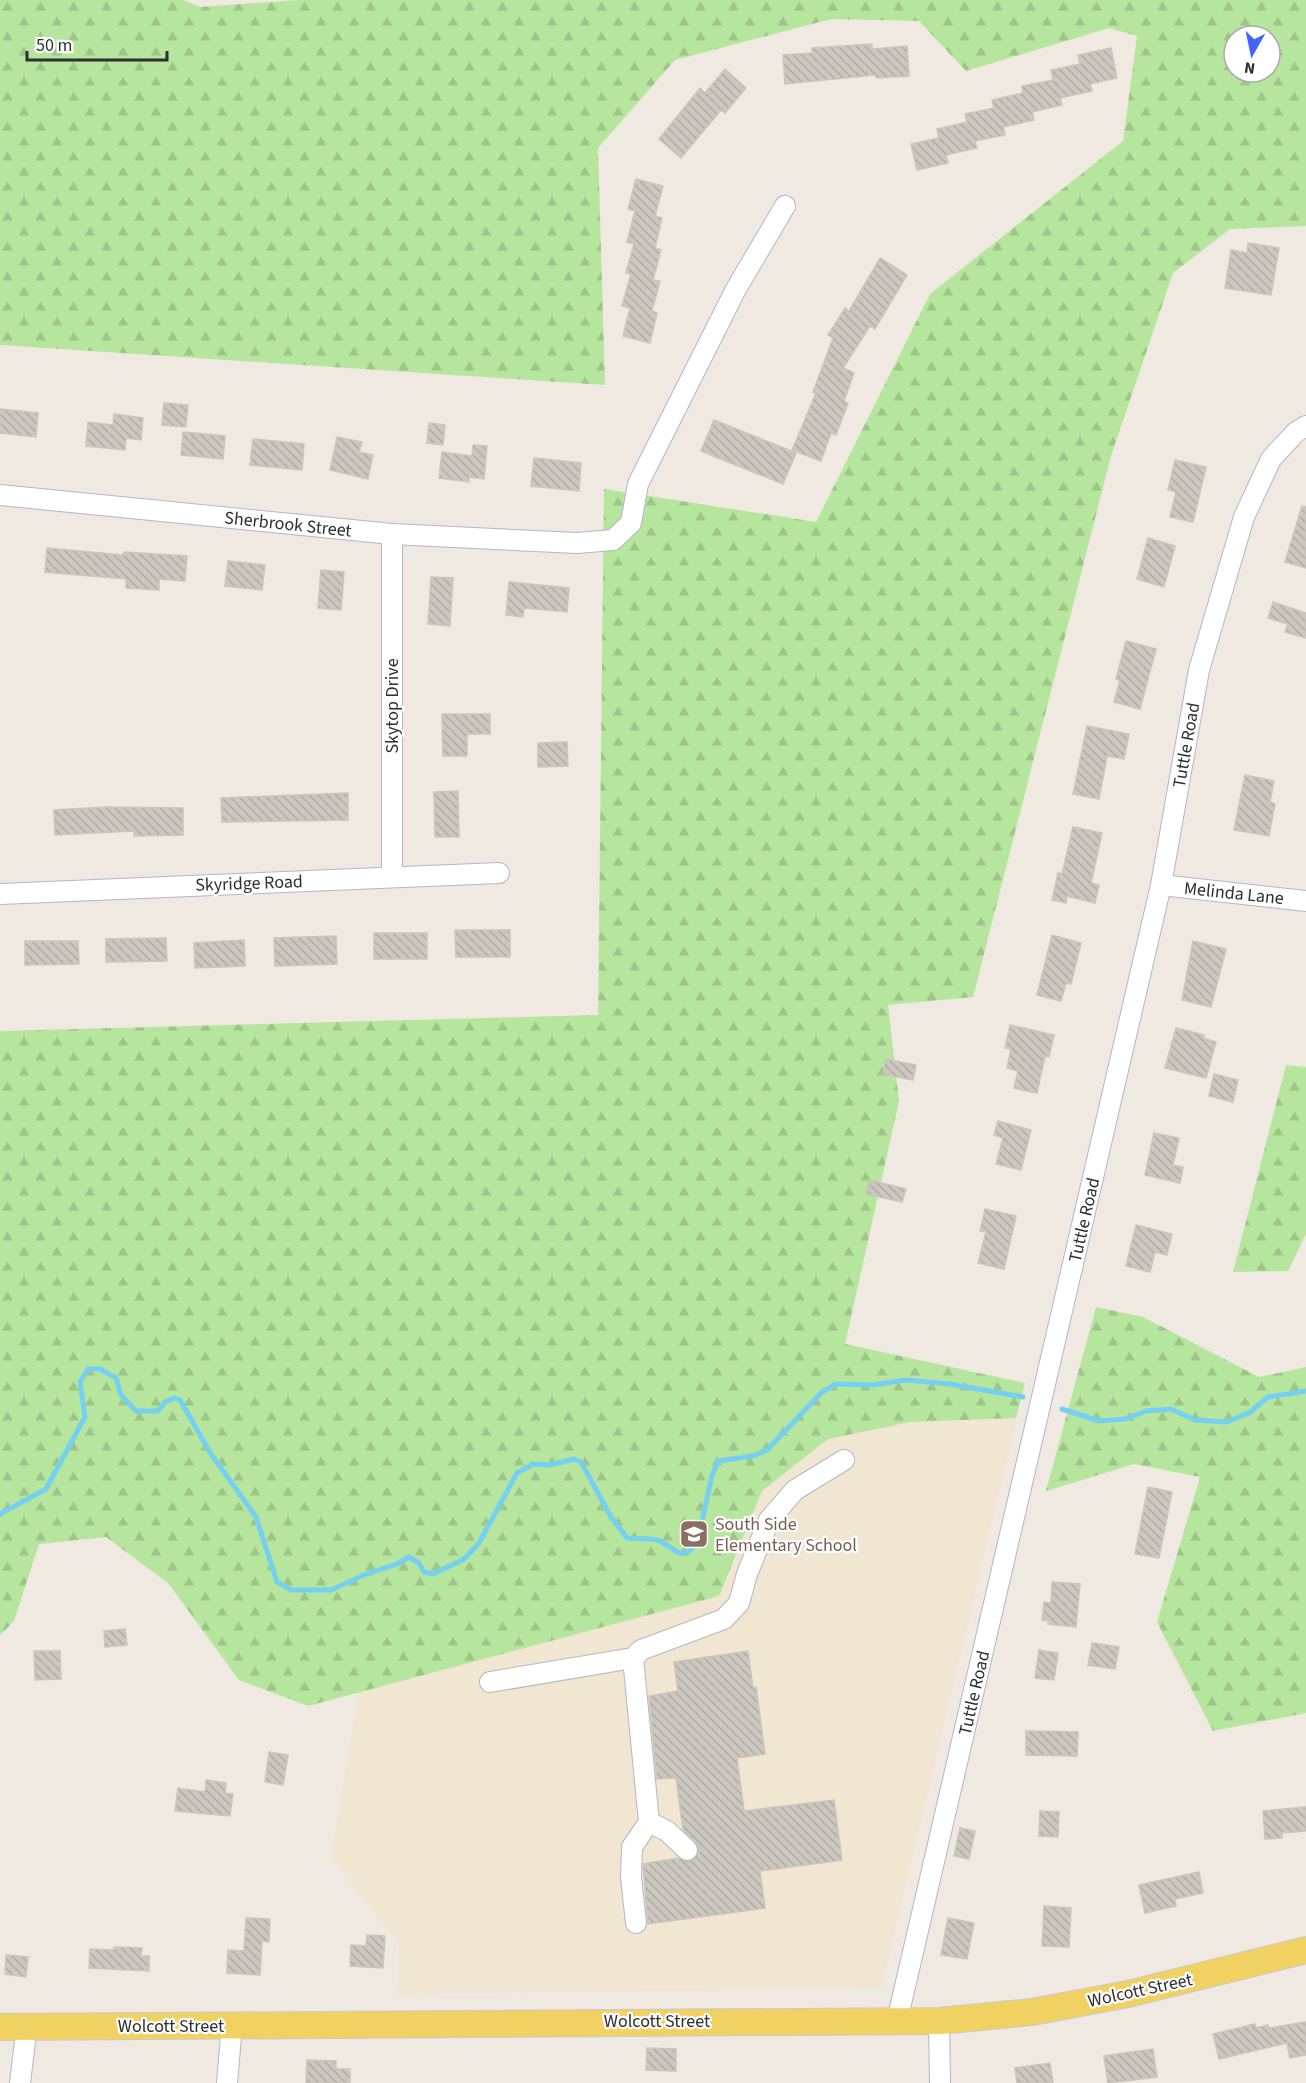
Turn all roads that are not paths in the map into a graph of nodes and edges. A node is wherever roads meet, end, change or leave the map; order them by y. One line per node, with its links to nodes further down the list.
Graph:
1 (785, 206): 4 (street, Sherbrook Street)
2 (1301, 429): 7 (street, Tuttle Road)
3 (0, 495): 4 (street, Sherbrook Street)
4 (392, 534): 6 (street, Skytop Drive)
5 (499, 873): 6 (street, Skyridge Road)
6 (392, 877): 8 (street, Skyridge Road)
7 (1161, 885): 9 (street, Melinda Lane); 17 (street, Tuttle Road)
8 (0, 894)
9 (1306, 901)
10 (844, 1460): 11 (street)
11 (633, 1658): 12 (street); 13 (street)
12 (490, 1682)
13 (649, 1822): 14 (street); 15 (street)
14 (687, 1850)
15 (636, 1923)
16 (1306, 1950): 18 (main road, Wolcott Street)
17 (897, 2021): 18 (main road, Wolcott Street); 20 (main road, Wolcott Street)
18 (939, 2021): 24 (street)
19 (27, 2025): 20 (main road, Wolcott Street); 21 (main road, Wolcott Street); 22 (street)
20 (232, 2025): 23 (street)
21 (0, 2027)
22 (20, 2083)
23 (227, 2083)
24 (940, 2083)

